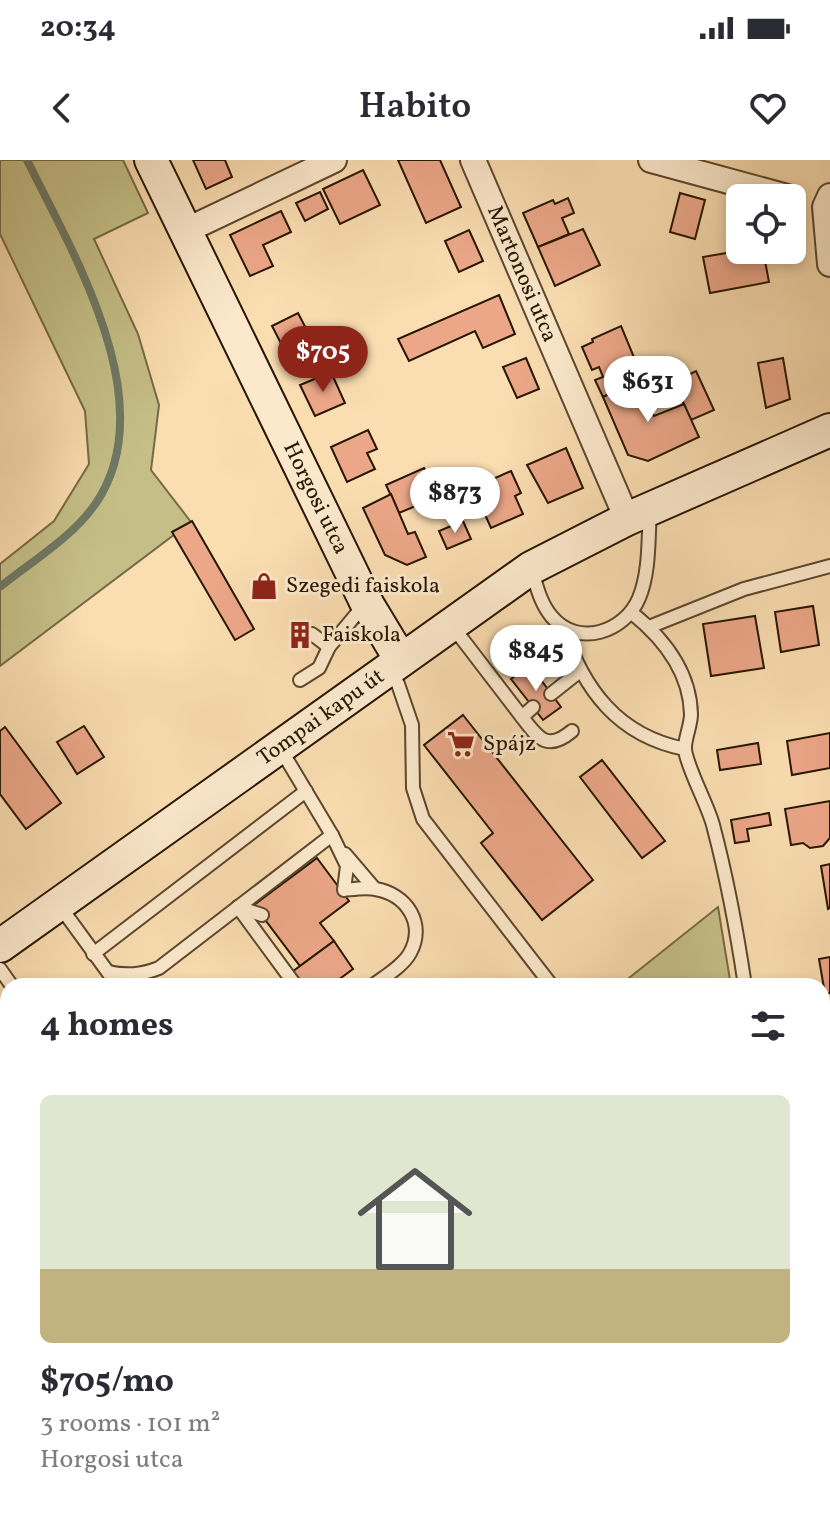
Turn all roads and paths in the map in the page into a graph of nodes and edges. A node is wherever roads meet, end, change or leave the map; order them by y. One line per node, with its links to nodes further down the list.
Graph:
1 (151, 160): 8 (street, Horgosi utca)
2 (334, 160): 8 (street)
3 (473, 160): 11 (street, Martonosi utca)
4 (651, 160): 5 (street)
5 (740, 184)
6 (806, 200): 7 (street)
7 (827, 202): 9 (street)
8 (185, 231): 14 (street, Horgosi utca)
9 (830, 264)
10 (830, 430): 11 (street, Tompai kapu út)
11 (639, 514): 13 (street, Tompai kapu út); 15 (lane)
12 (830, 566): 18 (lane)
13 (531, 568): 16 (street, Tompai kapu út); 17 (lane)
14 (366, 602): 20 (lane); 21 (street, Horgosi utca)
15 (632, 613): 17 (lane); 18 (lane)
16 (451, 625): 21 (street, Tompai kapu út); 26 (lane)
17 (563, 627): 22 (lane)
18 (649, 627): 29 (lane)
19 (312, 634): 20 (lane)
20 (329, 647): 23 (lane)
21 (395, 664): 28 (street, Tompai kapu út); 43 (lane)
22 (580, 671): 24 (lane); 29 (lane)
23 (300, 680)
24 (551, 694)
25 (533, 707): 26 (lane)
26 (522, 717): 27 (lane)
27 (572, 731)
28 (280, 748): 30 (lane); 34 (street, Tompai kapu út)
29 (685, 749): 44 (lane)
30 (306, 791): 31 (lane); 38 (lane)
31 (332, 835): 32 (lane); 35 (lane)
32 (342, 851): 33 (lane); 33 (lane)
33 (374, 888): 42 (lane)
34 (59, 905): 37 (street, Tompai kapu út); 38 (lane)
35 (238, 907): 36 (lane); 39 (lane); 41 (lane)
36 (262, 915)
37 (0, 946)
38 (93, 954): 39 (lane)
39 (108, 972): 40 (lane)
40 (112, 978)
41 (290, 978)
42 (382, 978)
43 (546, 978)
44 (744, 978)

